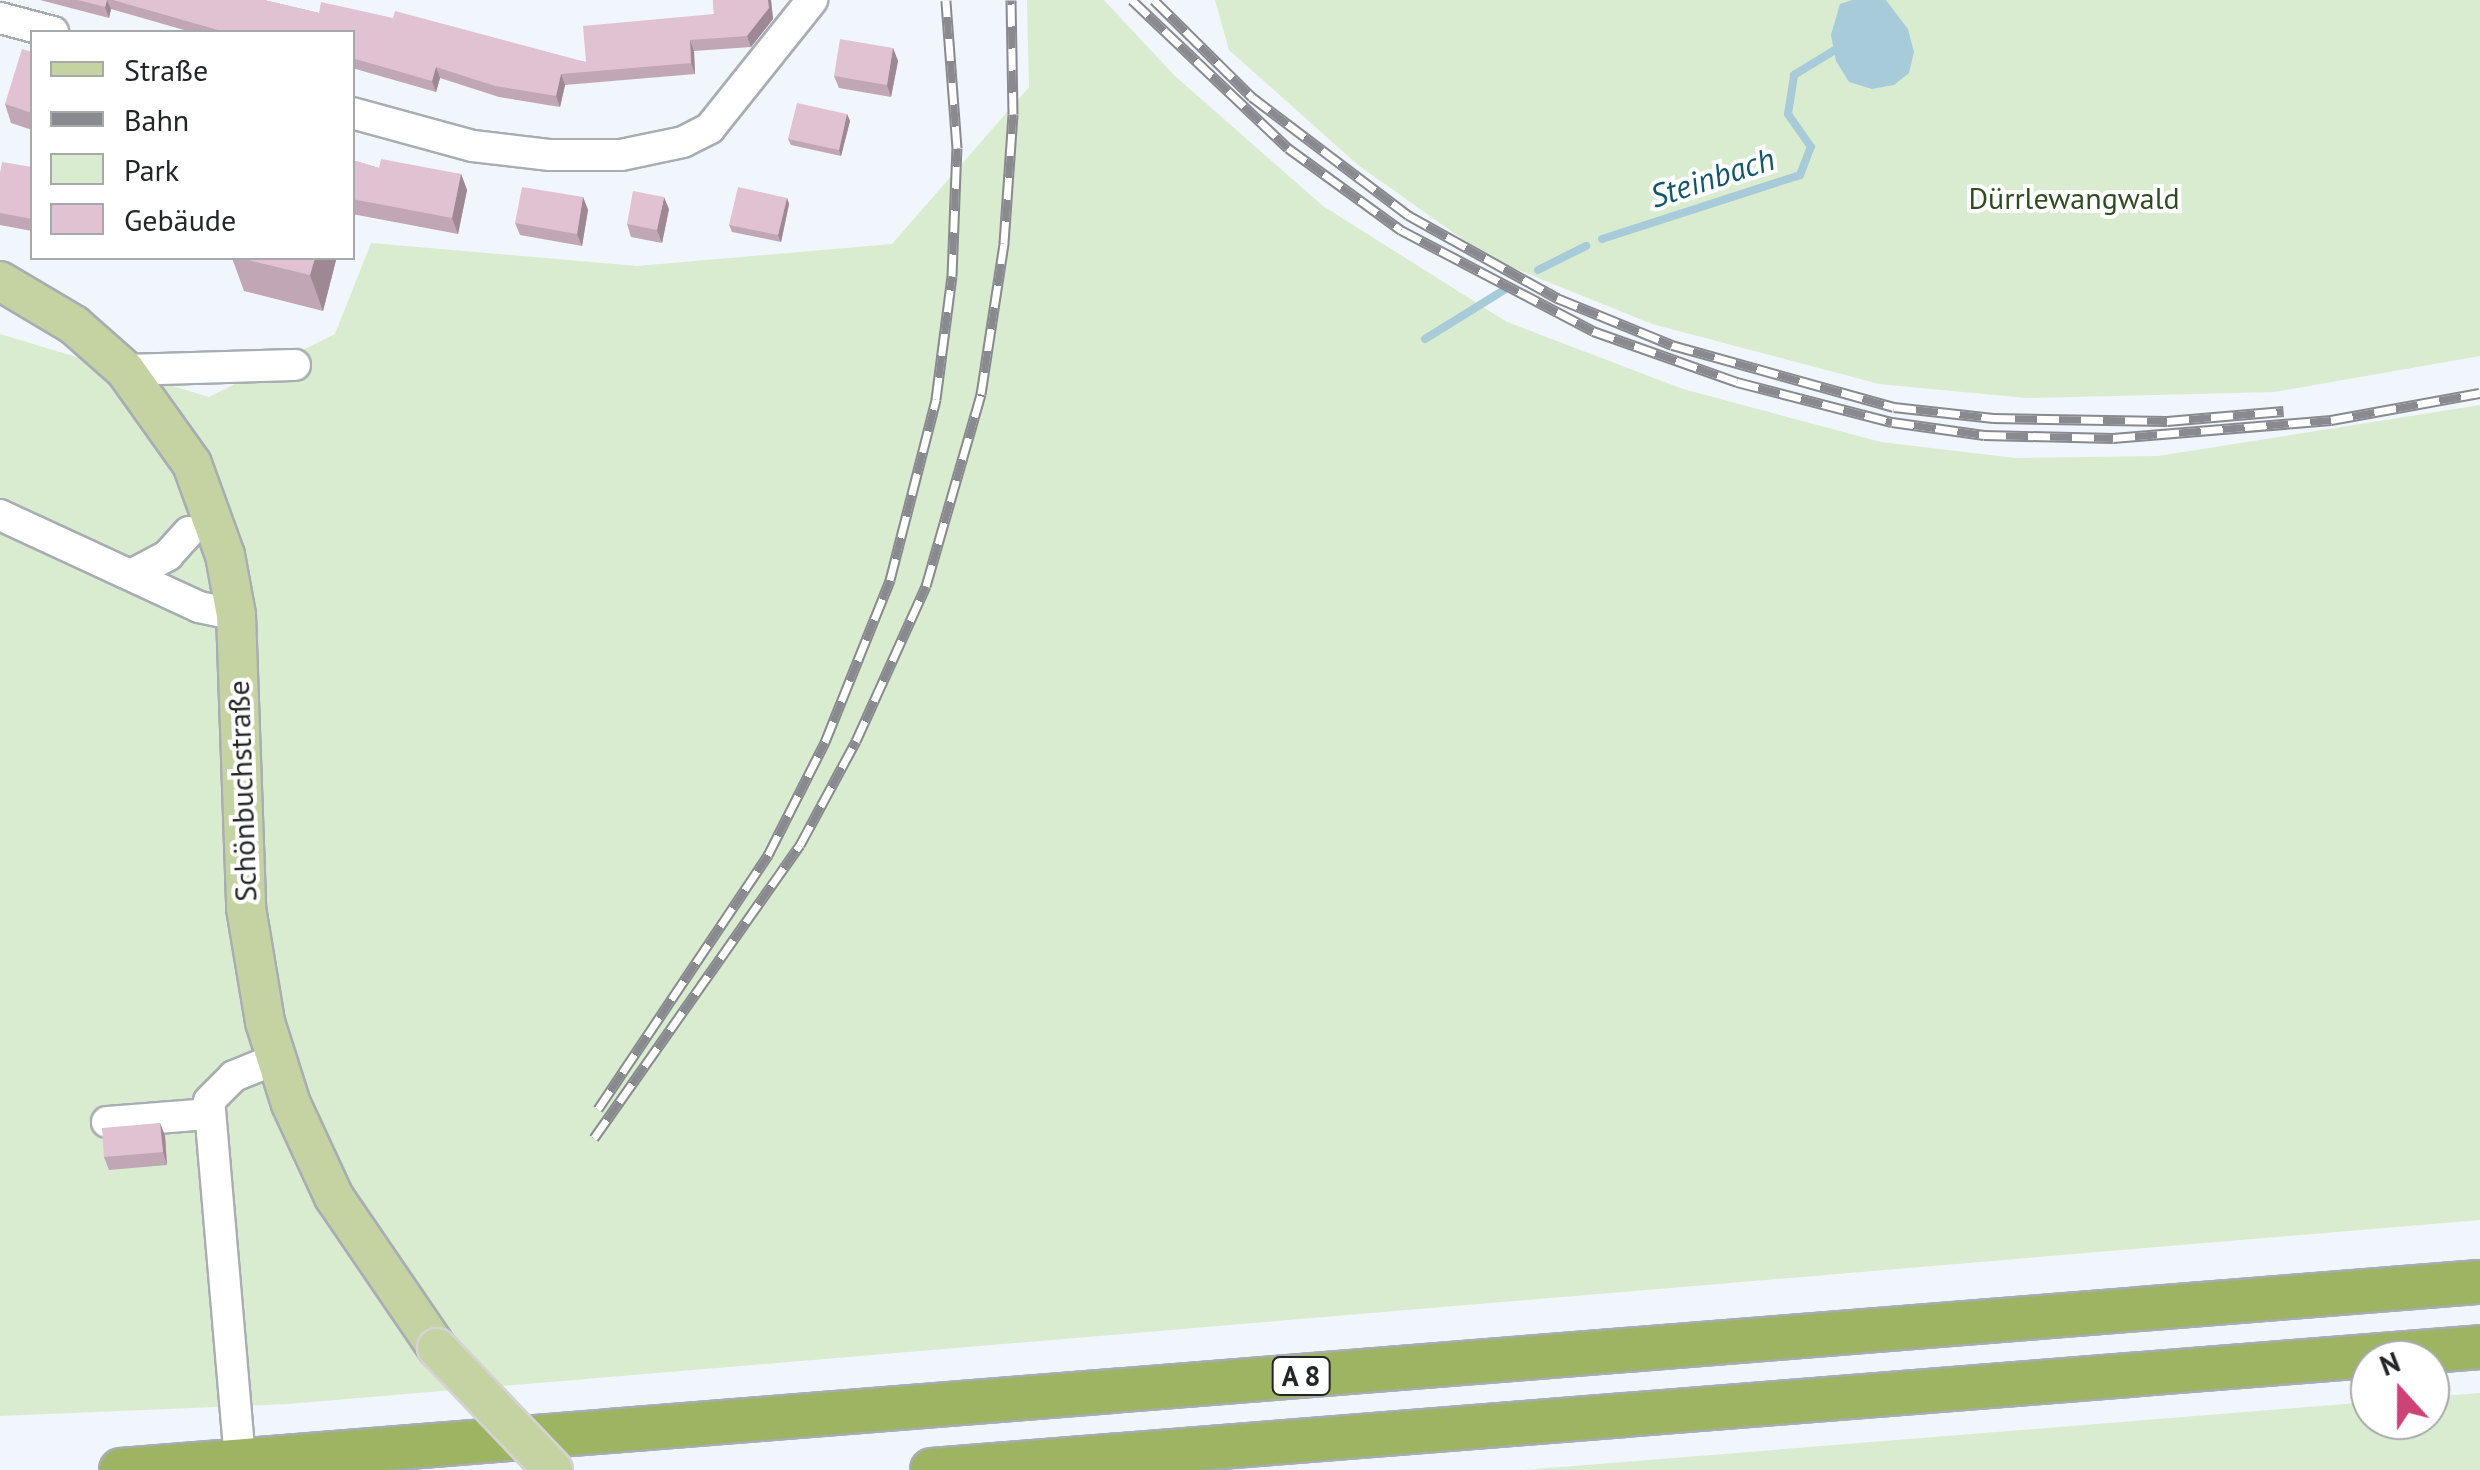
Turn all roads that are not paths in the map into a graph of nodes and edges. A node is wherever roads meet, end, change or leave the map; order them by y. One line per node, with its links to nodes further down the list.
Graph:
1 (812, 0): 4 (street)
2 (0, 18): 3 (street)
3 (45, 30)
4 (355, 114)
5 (0, 281): 7 (main road, Schönbuchstraße)
6 (295, 366): 7 (street)
7 (125, 370): 11 (main road, Schönbuchstraße)
8 (0, 514): 10 (street)
9 (189, 532): 10 (street)
10 (133, 574): 11 (street)
11 (236, 615): 12 (main road, Schönbuchstraße)
12 (276, 1059): 13 (street); 19 (main road, Schönbuchstraße, bridge)
13 (208, 1114): 14 (street); 17 (street)
14 (107, 1122)
15 (2480, 1282): 17 (highway, A 8)
16 (2480, 1346): 20 (highway, A 8)
17 (240, 1460): 18 (highway, A 8)
18 (121, 1470)
19 (553, 1470)
20 (932, 1470)

